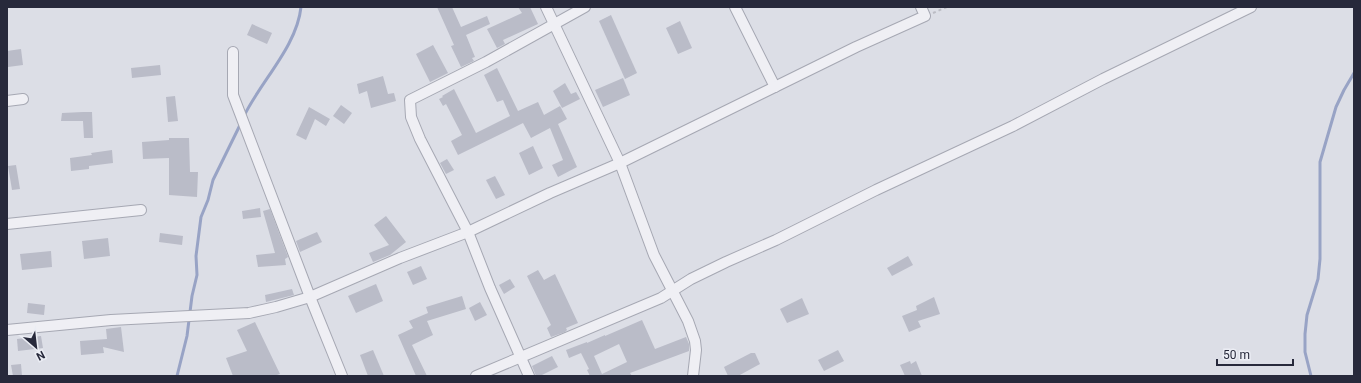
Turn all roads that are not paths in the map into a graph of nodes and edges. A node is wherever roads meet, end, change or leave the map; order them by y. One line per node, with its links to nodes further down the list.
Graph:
1 (546, 7): 6 (street)
2 (585, 7): 6 (street)
3 (735, 7): 8 (street)
4 (1251, 7): 15 (street)
5 (923, 12): 8 (street)
6 (554, 24): 11 (street); 14 (street)
7 (233, 52): 16 (street)
8 (775, 87): 11 (street)
9 (24, 99): 10 (street)
10 (7, 101)
11 (620, 163): 14 (street); 15 (street)
12 (141, 210): 13 (street)
13 (7, 224)
14 (468, 232): 16 (street); 18 (street)
15 (672, 290): 18 (street); 22 (street)
16 (310, 297): 17 (street); 19 (street)
17 (7, 330)
18 (520, 356): 20 (street); 21 (street)
19 (342, 376)
20 (476, 376)
21 (528, 376)
22 (692, 376)

